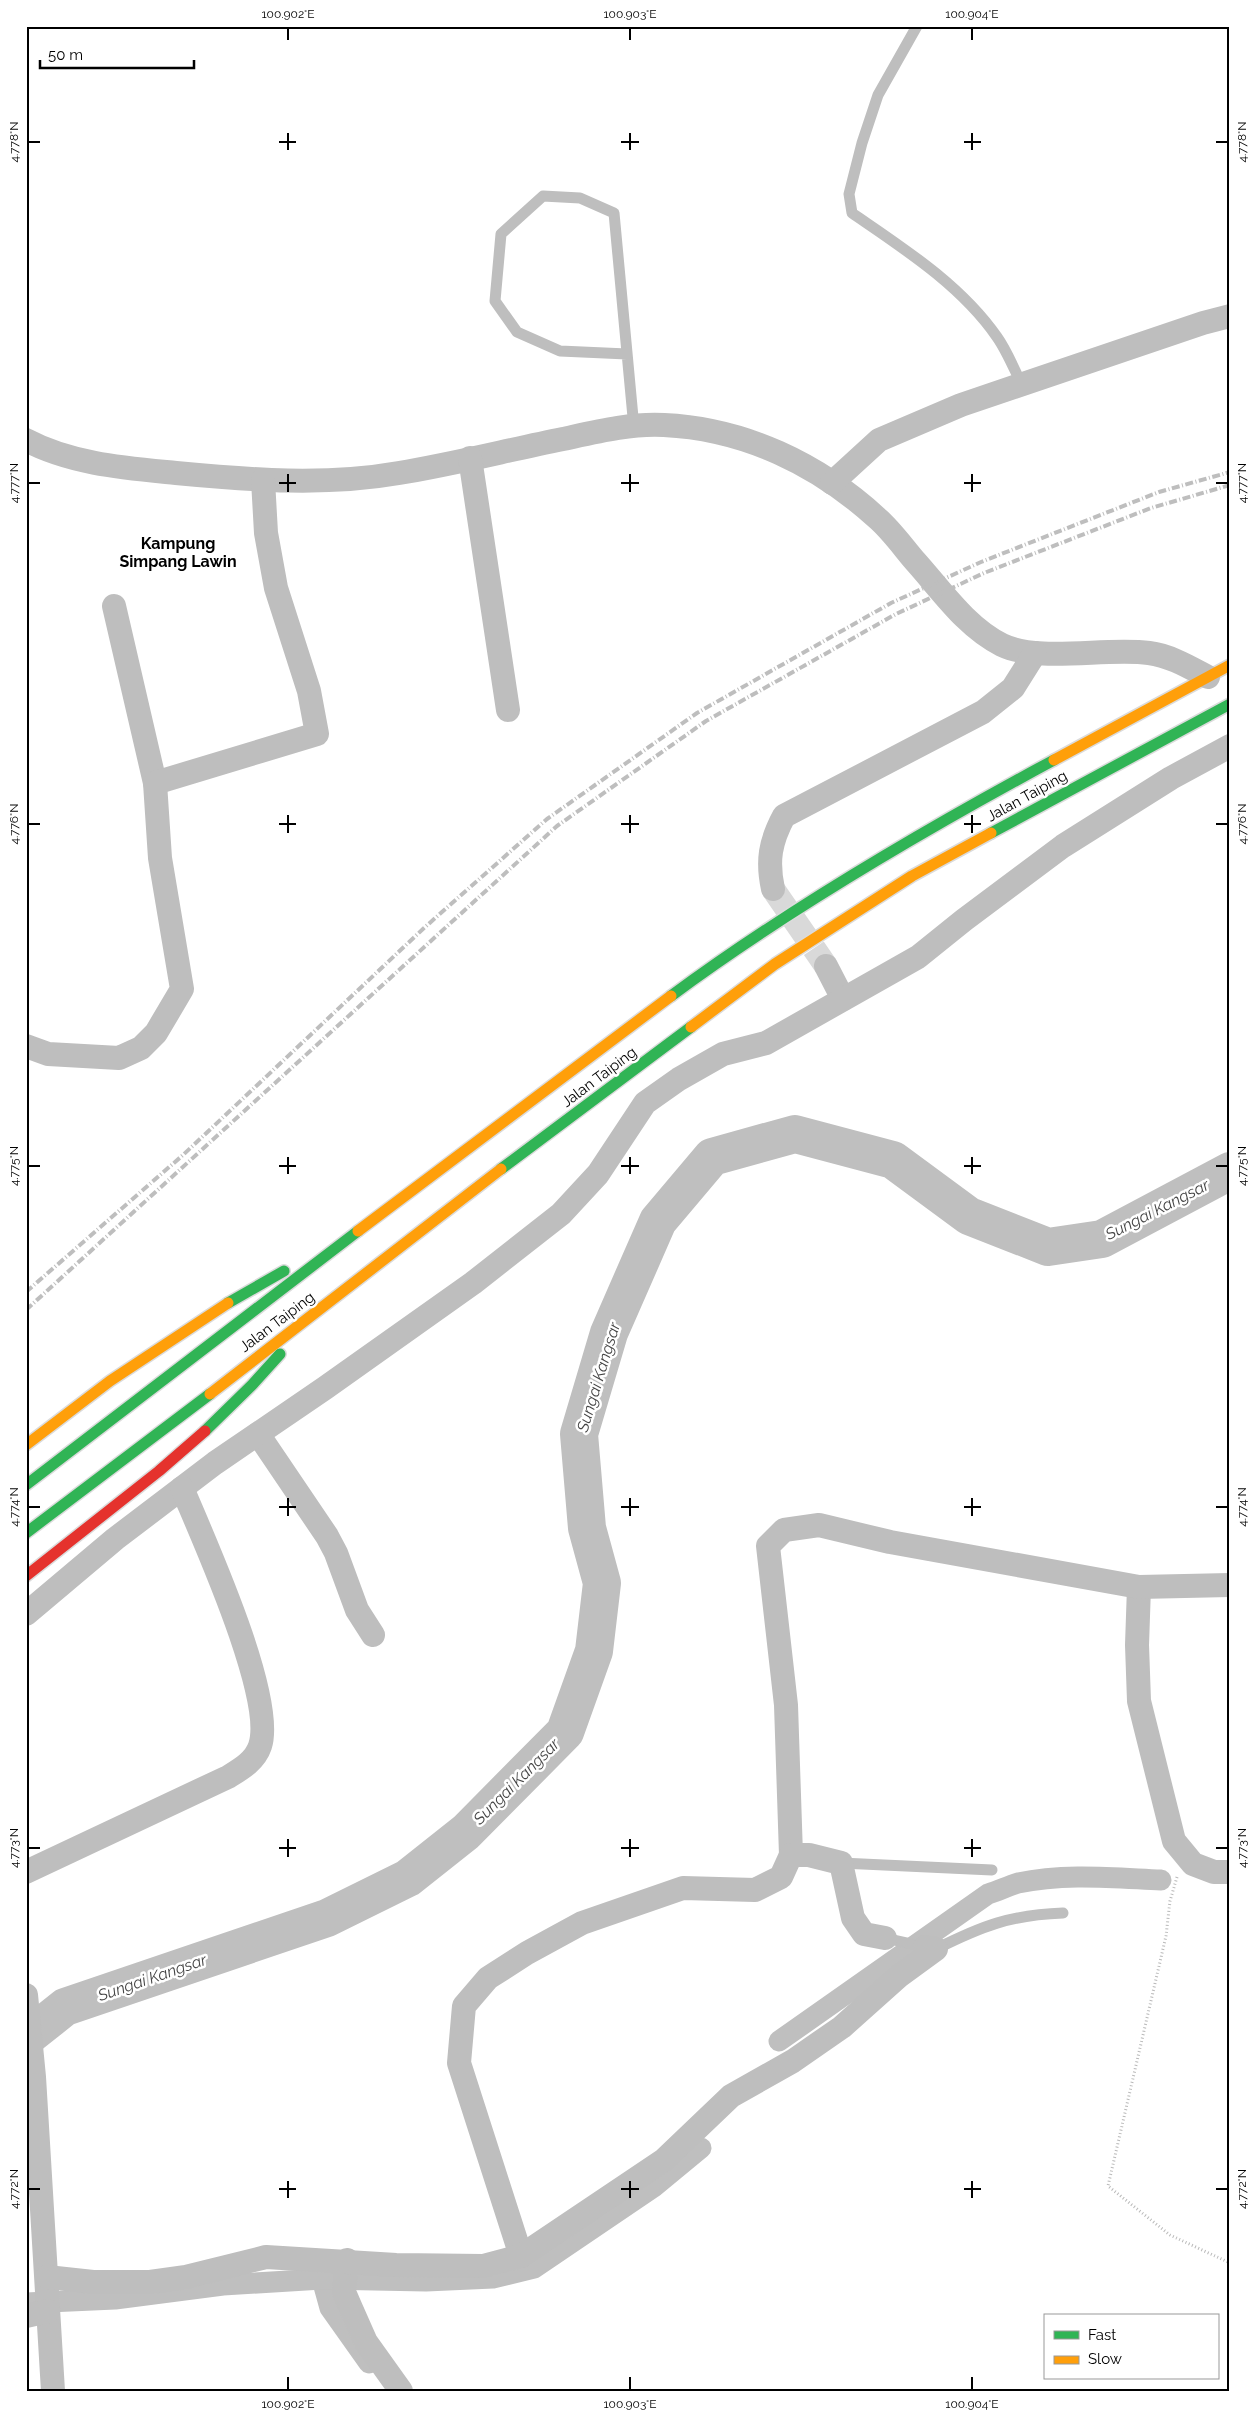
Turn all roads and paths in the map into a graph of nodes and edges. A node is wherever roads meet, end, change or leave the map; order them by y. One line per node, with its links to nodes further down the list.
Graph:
1 (917, 26): 4 (lane)
2 (1230, 316): 4 (street)
3 (626, 354): 3 (lane); 5 (lane)
4 (1022, 385): 9 (street)
5 (634, 428): 7 (street); 9 (street)
6 (26, 440): 8 (street)
7 (470, 458): 8 (street); 15 (street)
8 (263, 480): 17 (street)
9 (832, 483): 11 (street)
10 (114, 606): 17 (street)
11 (1035, 653): 13 (street); 18 (street)
12 (1230, 665): 13 (highway, Jalan Taiping)
13 (1208, 677): 22 (highway, Jalan Taiping)
14 (1230, 704): 23 (highway, Jalan Taiping)
15 (508, 710)
16 (1230, 746): 20 (street)
17 (155, 783): 21 (street)
18 (773, 889)
19 (826, 966): 20 (street)
20 (843, 999): 24 (street)
21 (26, 1046)
22 (336, 1248): 25 (highway); 26 (highway, Jalan Taiping)
23 (312, 1316): 28 (highway, Jalan Taiping); 29 (highway)
24 (258, 1434): 27 (street); 33 (street)
25 (26, 1445)
26 (26, 1485)
27 (182, 1488): 32 (street); 38 (street)
28 (26, 1532)
29 (26, 1576)
30 (1230, 1585): 31 (street)
31 (1139, 1587): 34 (street); 35 (street)
32 (26, 1614)
33 (373, 1636)
34 (1184, 1853): 39 (street); 45 (path)
35 (791, 1855): 36 (street); 44 (street)
36 (840, 1863): 37 (lane); 41 (street)
37 (992, 1870)
38 (26, 1872)
39 (1230, 1872)
40 (1063, 1913): 42 (lane)
41 (885, 1938): 42 (lane)
42 (931, 1948): 44 (street)
43 (26, 1995): 47 (street)
44 (521, 2256): 46 (street)
45 (1230, 2263)
46 (347, 2264): 47 (street); 50 (street)
47 (46, 2282): 48 (street)
48 (37, 2313): 49 (street)
49 (53, 2391)
50 (402, 2391)

